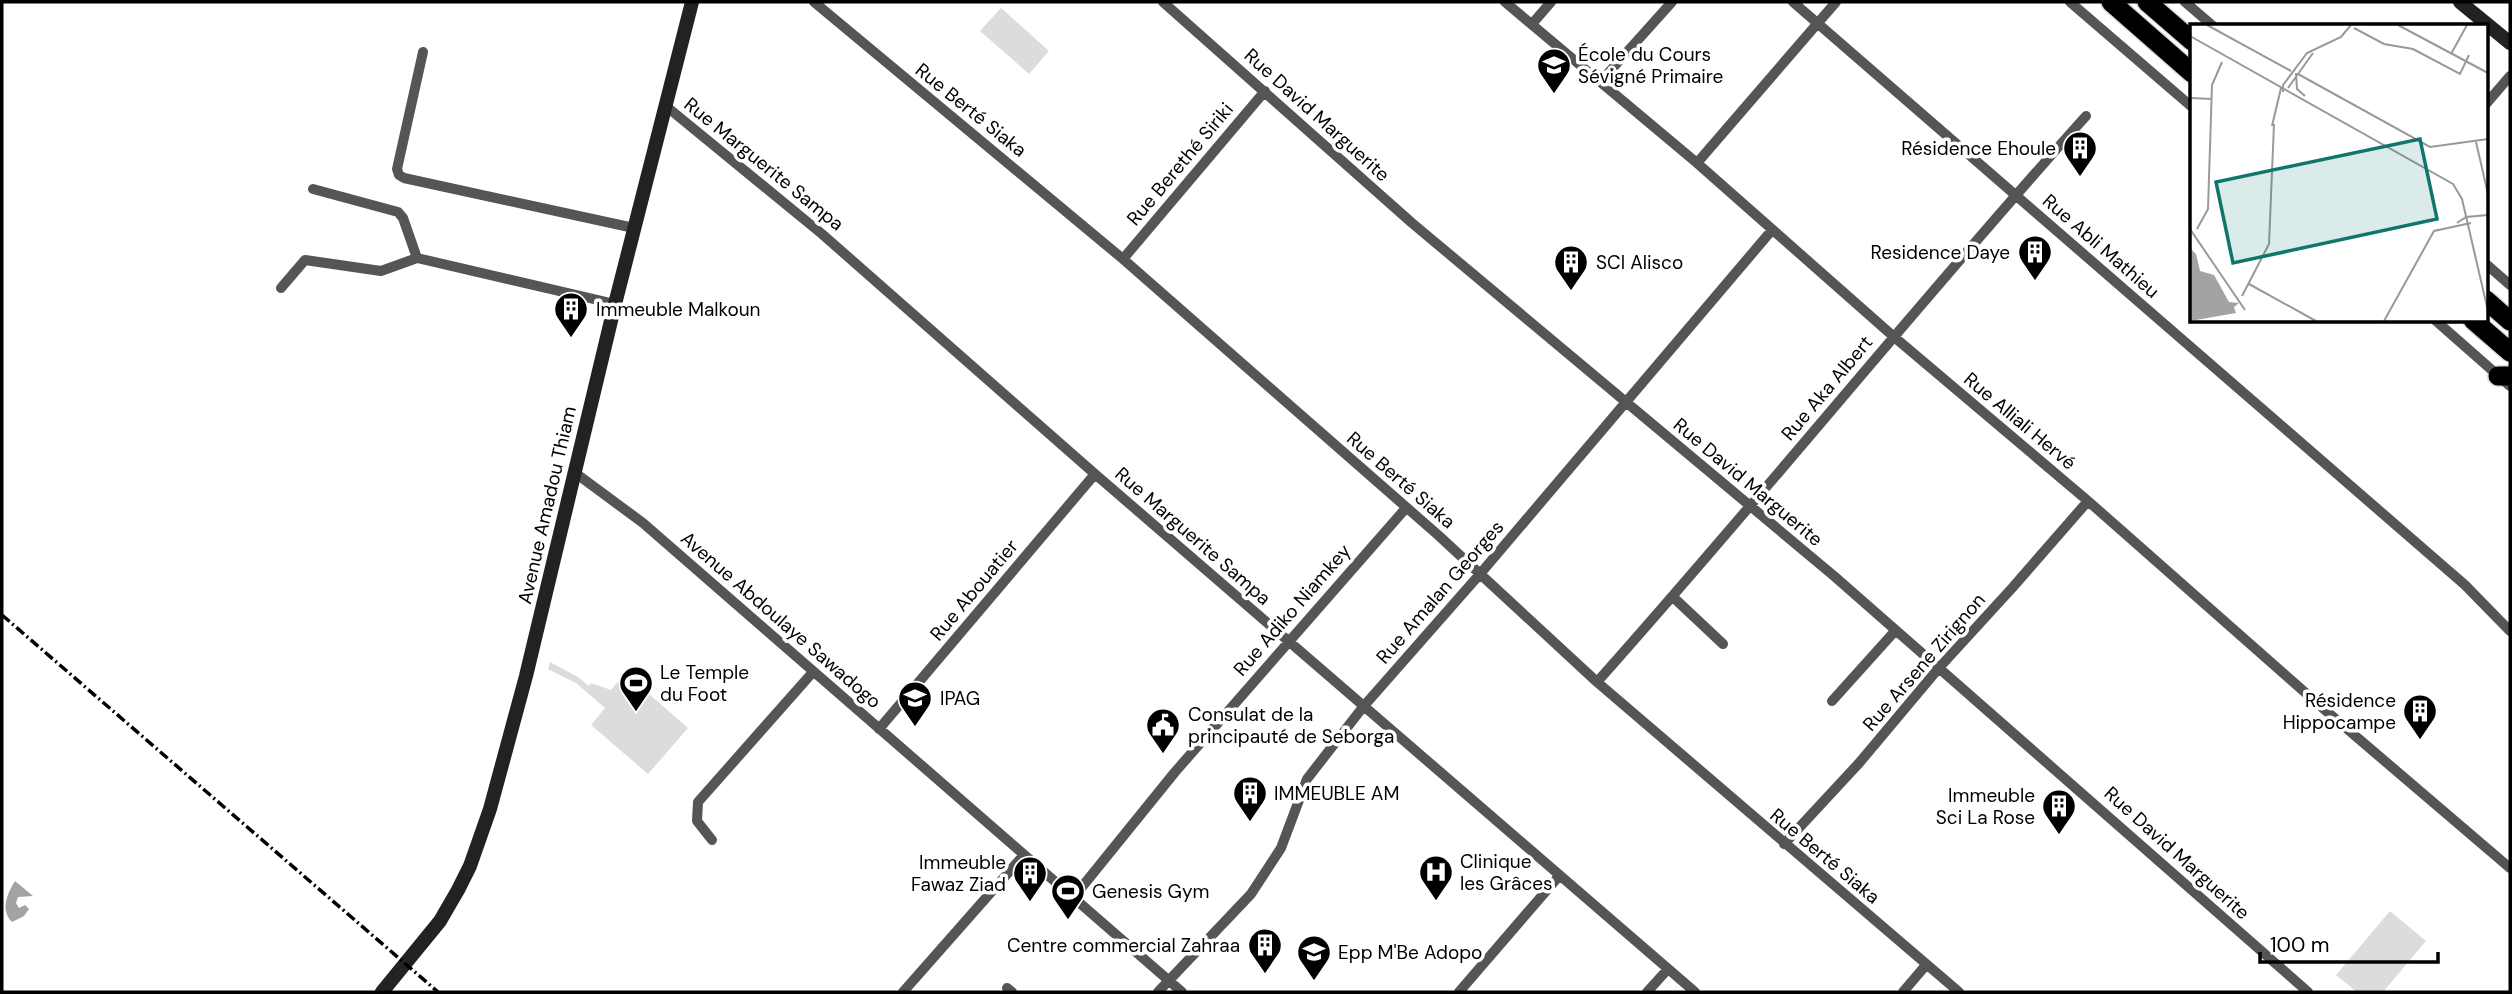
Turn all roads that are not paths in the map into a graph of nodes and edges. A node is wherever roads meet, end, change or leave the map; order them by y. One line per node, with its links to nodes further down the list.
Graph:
1 (692, 2): 28 (main road, Avenue Amadou Thiam)
2 (814, 2): 36 (street, Rue Berté Siaka)
3 (1163, 2): 25 (street, Rue David Marguerite)
4 (1505, 2): 15 (street, Rue Alliali Hervé)
5 (1551, 2): 15 (street)
6 (1672, 2): 24 (street)
7 (1793, 2): 14 (street, Rue Abli Mathieu)
8 (1836, 2): 14 (street)
9 (2070, 2): 27 (street)
10 (2111, 2): 22 (highway)
11 (2147, 2): 19 (highway)
12 (2185, 2): 16 (street)
13 (2460, 2): 17 (main road)
14 (1818, 23): 30 (street); 32 (street, Rue Abli Mathieu)
15 (1532, 24): 24 (street, Rue Alliali Hervé)
16 (2211, 24)
17 (2487, 24)
18 (2488, 25): 20 (main road)
19 (2190, 39)
20 (2510, 43)
21 (423, 52): 33 (street)
22 (2190, 72)
23 (2510, 76): 26 (street)
24 (1601, 81): 30 (street, Rue Alliali Hervé)
25 (1265, 91): 36 (street, Rue Berethé Siriki); 48 (street, Rue David Marguerite)
26 (2488, 102)
27 (2190, 105)
28 (667, 107): 33 (main road, Avenue Amadou Thiam); 50 (street, Rue Marguerite Sampa)
29 (2086, 116): 32 (street, Rue Aka Albert)
30 (1697, 163): 34 (street, Rue Alliali Hervé)
31 (313, 188): 35 (street)
32 (2015, 195): 45 (street, Rue Aka Albert); 57 (street, Rue Abli Mathieu)
33 (634, 228): 41 (main road, Avenue Amadou Thiam)
34 (1772, 230): 45 (street, Rue Alliali Hervé); 48 (street, Rue Amalan Georges)
35 (417, 258): 39 (street); 41 (street)
36 (1123, 259): 52 (street, Rue Berté Siaka)
37 (2488, 266): 38 (street)
38 (2510, 285)
39 (281, 288)
40 (2488, 302): 42 (highway)
41 (615, 304): 49 (main road, Avenue Amadou Thiam)
42 (2510, 321)
43 (2437, 322): 47 (street)
44 (2475, 322): 46 (highway)
45 (1893, 336): 51 (street, Rue Alliali Hervé); 53 (street, Rue Aka Albert)
46 (2510, 352)
47 (2506, 379)
48 (1625, 403): 53 (street, Rue David Marguerite); 54 (street, Rue Amalan Georges)
49 (574, 472): 61 (street, Avenue Abdoulaye Sawadogo); 75 (main road, Avenue Amadou Thiam)
50 (1095, 474): 58 (street, Rue Marguerite Sampa); 65 (street, Rue Abouatier)
51 (2088, 501): 60 (street, Rue Arsene Zirignon); 69 (street, Rue Alliali Hervé)
52 (1406, 508): 54 (street, Rue Berté Siaka); 58 (street, Rue Adiko Niamkey)
53 (1750, 508): 55 (street, Rue Aka Albert); 56 (street, Rue David Marguerite)
54 (1480, 574): 62 (street, Rue Berté Siaka); 64 (street, Rue Amalan Georges)
55 (1673, 597): 59 (street); 62 (street, Rue Aka Albert)
56 (1895, 631): 60 (street, Rue David Marguerite); 63 (street)
57 (2510, 631)
58 (1288, 641): 64 (street, Rue Marguerite Sampa); 71 (street, Rue Adiko Niamkey)
59 (1723, 644)
60 (1938, 669): 67 (street, Rue Arsene Zirignon); 84 (street, Rue David Marguerite)
61 (813, 672): 65 (street, Avenue Abdoulaye Sawadogo); 66 (street)
62 (1597, 682): 67 (street, Rue Berté Siaka)
63 (1832, 701)
64 (1363, 707): 70 (street, Rue Marguerite Sampa); 74 (street, Rue Amalan Georges)
65 (880, 729): 68 (street, Avenue Abdoulaye Sawadogo)
66 (712, 840)
67 (1784, 844): 72 (street, Rue Berté Siaka)
68 (1023, 856): 71 (street, Avenue Abdoulaye Sawadogo); 76 (street)
69 (2510, 868)
70 (1559, 876): 73 (street, Rue Marguerite Sampa); 79 (street)
71 (1073, 898): 74 (street, Avenue Abdoulaye Sawadogo)
72 (1926, 965): 82 (street); 83 (street, Rue Berté Siaka)
73 (1668, 969): 80 (street); 81 (street, Rue Marguerite Sampa)
74 (1168, 981): 77 (street, Rue Amalan Georges); 78 (street, Avenue Abdoulaye Sawadogo)
75 (382, 992)
76 (903, 992)
77 (1158, 992)
78 (1182, 992)
79 (1459, 992)
80 (1647, 992)
81 (1695, 992)
82 (1903, 992)
83 (1959, 992)
84 (2308, 992)

